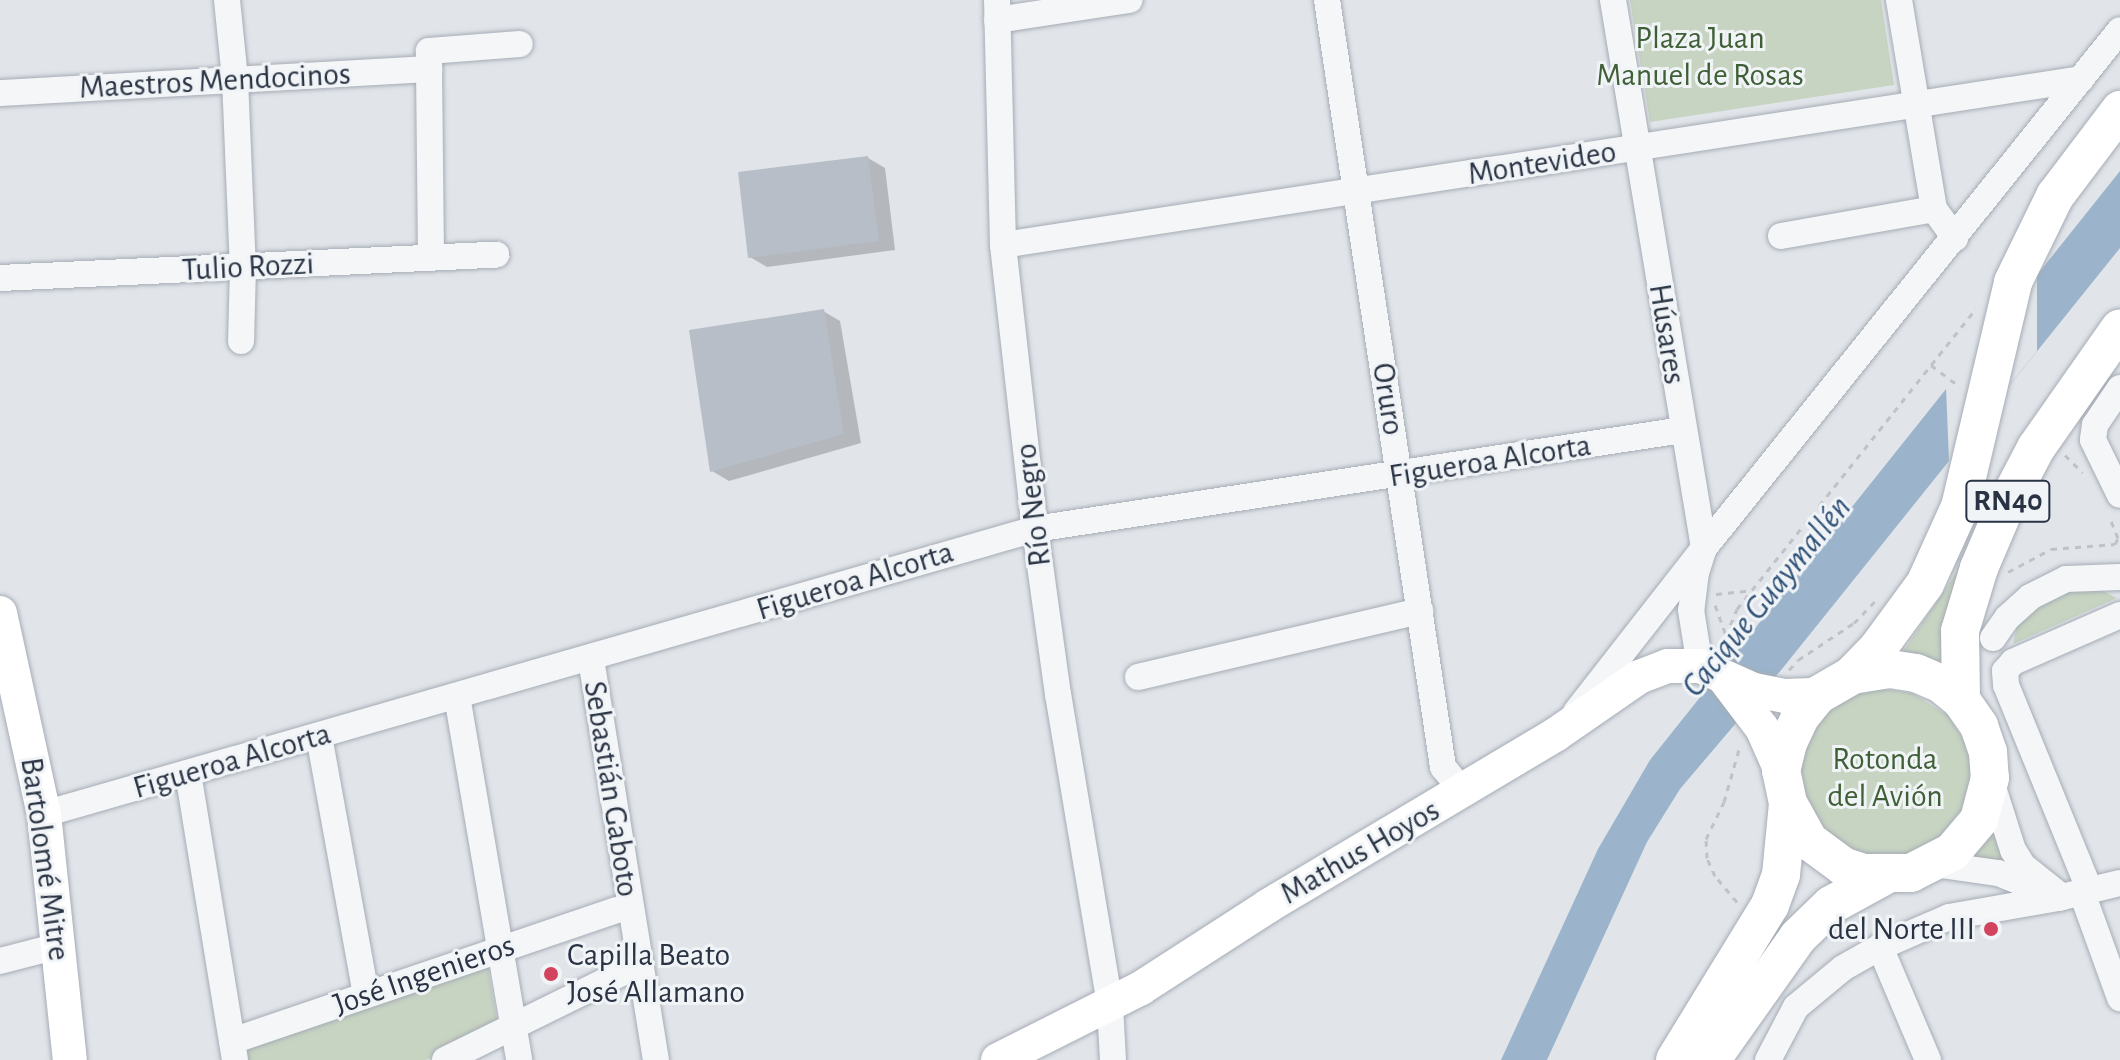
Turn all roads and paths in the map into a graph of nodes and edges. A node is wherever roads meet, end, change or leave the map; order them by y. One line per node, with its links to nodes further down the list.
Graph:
1 (227, 0): 10 (street)
2 (1130, 0): 6 (street)
3 (1327, 0): 16 (street, Oruro)
4 (1613, 0): 15 (street, Húsares)
5 (1899, 0): 13 (street)
6 (997, 10): 20 (street, Río Negro)
7 (2120, 30): 11 (street)
8 (520, 44): 9 (street)
9 (429, 69): 10 (street, Maestros Mendocinos); 22 (street)
10 (235, 79): 12 (street, Maestros Mendocinos); 23 (street)
11 (2081, 79): 13 (street, Montevideo); 19 (street)
12 (0, 93)
13 (1916, 103): 15 (street, Montevideo); 17 (street)
14 (2120, 110): 48 (highway, RN40)
15 (1637, 147): 16 (street, Montevideo); 31 (street, Húsares)
16 (1356, 193): 20 (street, Montevideo); 33 (street, Oruro)
17 (1934, 209): 18 (street); 19 (street)
18 (1781, 236)
19 (1955, 238): 37 (street)
20 (1003, 245): 36 (street, Río Negro)
21 (496, 255): 22 (street, Tulio Rozzi)
22 (431, 258): 23 (street, Tulio Rozzi)
23 (243, 267): 24 (street, Tulio Rozzi); 27 (street)
24 (0, 278)
25 (1979, 305): 28 (path)
26 (2120, 328): 52 (highway, RN40)
27 (241, 341)
28 (1931, 365): 29 (path); 40 (path)
29 (1964, 390)
30 (2113, 397): 35 (street)
31 (1683, 430): 33 (street, Figueroa Alcorta); 37 (street, Húsares)
32 (2057, 447): 34 (path)
33 (1400, 476): 36 (street, Figueroa Alcorta); 42 (street, Oruro)
34 (2087, 477)
35 (2113, 502): 38 (path)
36 (1035, 529): 46 (street, Figueroa Alcorta); 73 (street, Río Negro)
37 (1704, 548): 47 (street, Húsares); 54 (street)
38 (2006, 573)
39 (2120, 577): 45 (street)
40 (1752, 590): 41 (path); 47 (path)
41 (1709, 593)
42 (1420, 611): 49 (street); 59 (street, Oruro)
43 (0, 613): 60 (main road, Bartolomé Mitre)
44 (2120, 615): 64 (street)
45 (1993, 638)
46 (591, 659): 51 (street, Figueroa Alcorta); 79 (street, Sebastián Gaboto)
47 (1717, 669): 53 (main road, Mathus Hoyos); 54 (main road, Mathus Hoyos)
48 (1852, 675): 50 (highway, RN40); 52 (highway)
49 (1138, 677)
50 (1818, 695): 53 (main road, Mathus Hoyos); 58 (highway, RN40)
51 (457, 696): 55 (street, Figueroa Alcorta); 68 (street)
52 (1961, 700): 57 (highway)
53 (1755, 701): 58 (main road)
54 (1563, 730): 59 (main road, Mathus Hoyos)
55 (319, 736): 56 (street, Figueroa Alcorta); 71 (street)
56 (188, 773): 60 (street, Figueroa Alcorta); 75 (street)
57 (1990, 778): 61 (highway); 64 (street)
58 (1785, 787): 62 (highway); 82 (highway, RN40)
59 (1463, 792): 73 (main road, Mathus Hoyos)
60 (44, 814): 66 (main road, Bartolomé Mitre)
61 (1934, 864): 62 (highway); 64 (street)
62 (1886, 875): 83 (highway)
63 (2120, 883): 64 (street)
64 (2073, 895): 67 (street); 72 (street)
65 (616, 910): 68 (street, José Ingenieros)
66 (58, 946): 69 (street); 76 (main road, Bartolomé Mitre)
67 (1880, 947): 84 (street); 85 (street)
68 (500, 950): 71 (street, José Ingenieros); 74 (street)
69 (0, 961)
70 (628, 970): 74 (street)
71 (366, 995): 75 (street, José Ingenieros)
72 (2120, 998)
73 (1110, 1005): 80 (main road, Mathus Hoyos); 81 (street, Río Negro)
74 (513, 1029): 77 (street); 78 (street)
75 (233, 1050)
76 (70, 1060)
77 (445, 1060)
78 (519, 1060)
79 (656, 1060)
80 (998, 1060)
81 (1113, 1060)
82 (1675, 1060)
83 (1711, 1060)
84 (1768, 1060)
85 (1928, 1060)

